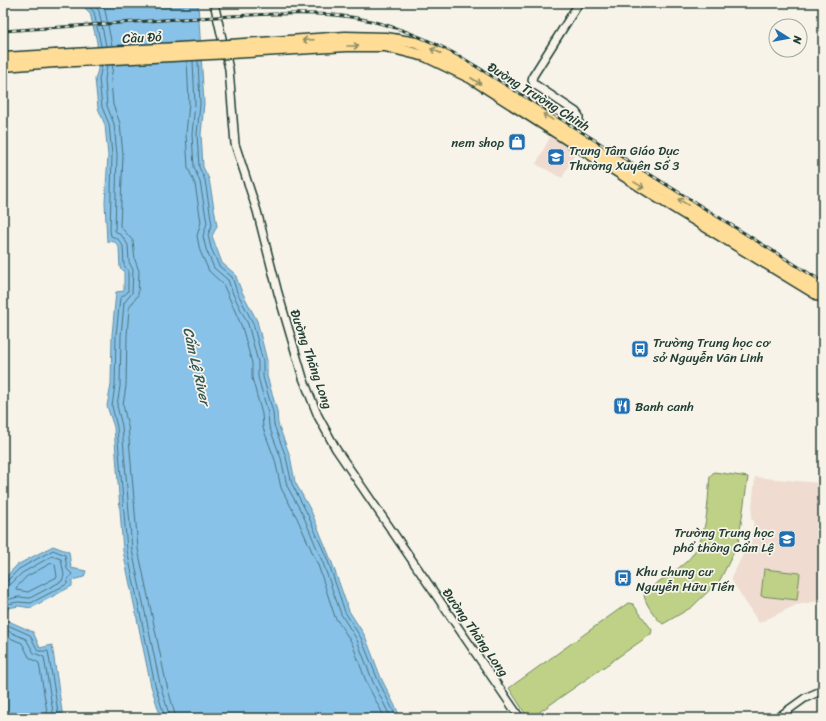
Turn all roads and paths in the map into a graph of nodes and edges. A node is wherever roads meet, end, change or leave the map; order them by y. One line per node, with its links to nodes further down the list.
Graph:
1 (214, 3): 11 (street, Đường Thăng Long)
2 (579, 3): 7 (street)
3 (230, 49): 5 (highway, Cầu Đỏ, bridge); 7 (highway, Đường Trường Chinh, one-way to 3); 9 (highway, Đường Trường Chinh, one-way to 9)
4 (3, 58): 5 (highway)
5 (55, 59): 6 (highway)
6 (3, 66)
7 (572, 132): 8 (highway, Đường Trường Chinh, one-way to 7)
8 (823, 289)
9 (823, 298)
10 (823, 690): 12 (street)
11 (520, 718)
12 (777, 718)

